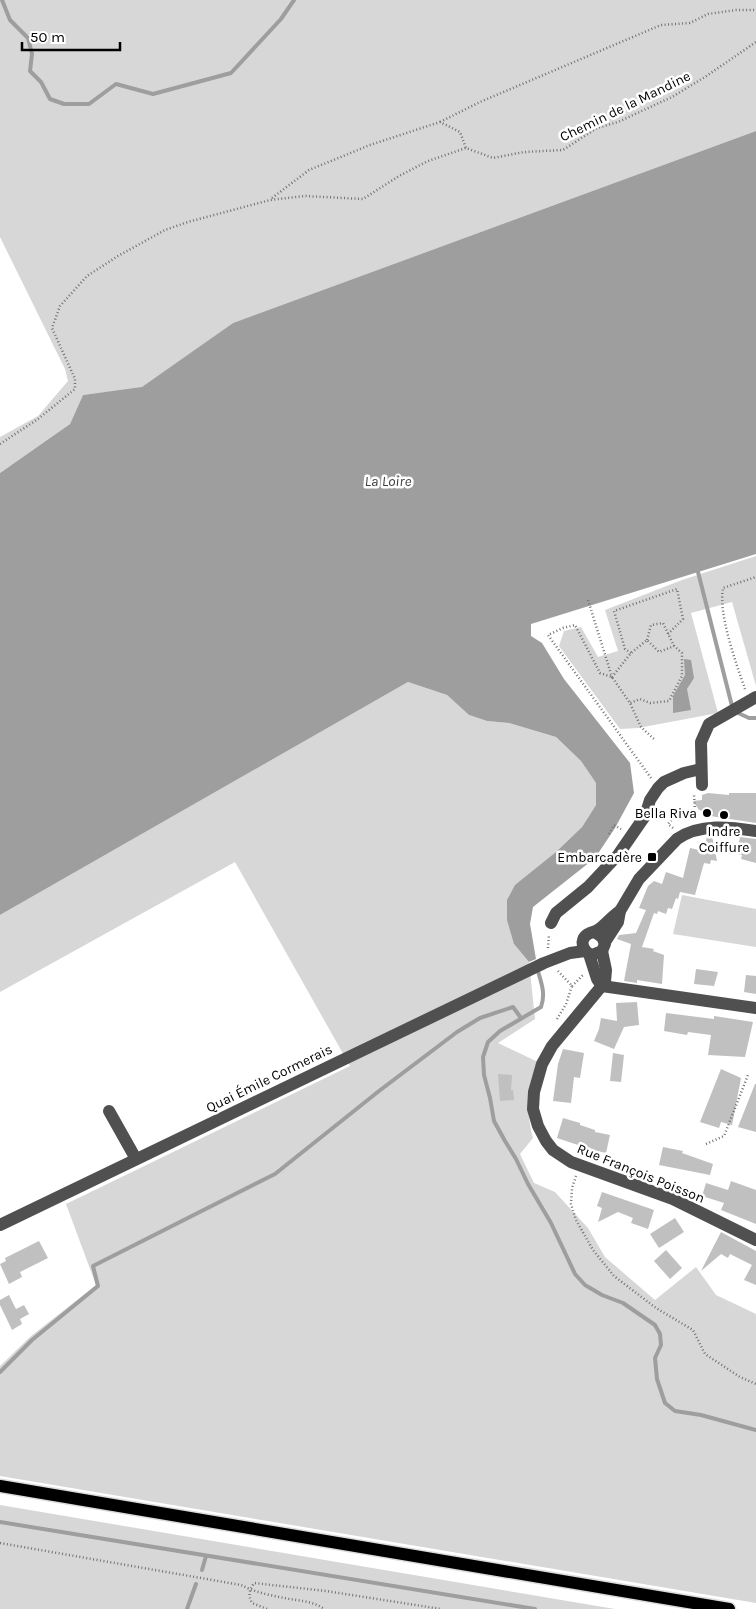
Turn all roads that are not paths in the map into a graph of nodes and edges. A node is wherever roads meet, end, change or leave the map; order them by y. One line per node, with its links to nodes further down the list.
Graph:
1 (753, 699): 2 (street)
2 (702, 769): 3 (street); 6 (street)
3 (702, 785)
4 (756, 831): 5 (street)
5 (620, 911): 7 (street); 8 (street)
6 (551, 923)
7 (595, 932): 8 (street); 9 (street)
8 (603, 947): 9 (street); 10 (street)
9 (586, 948): 10 (street); 13 (street, Quai Émile Cormerais)
10 (602, 986): 11 (street); 15 (street, Rue François Poisson)
11 (756, 1008)
12 (109, 1111): 13 (street)
13 (136, 1159): 14 (street, Quai Émile Cormerais)
14 (0, 1225)
15 (756, 1240)
16 (0, 1486): 17 (main road)
17 (729, 1609)

